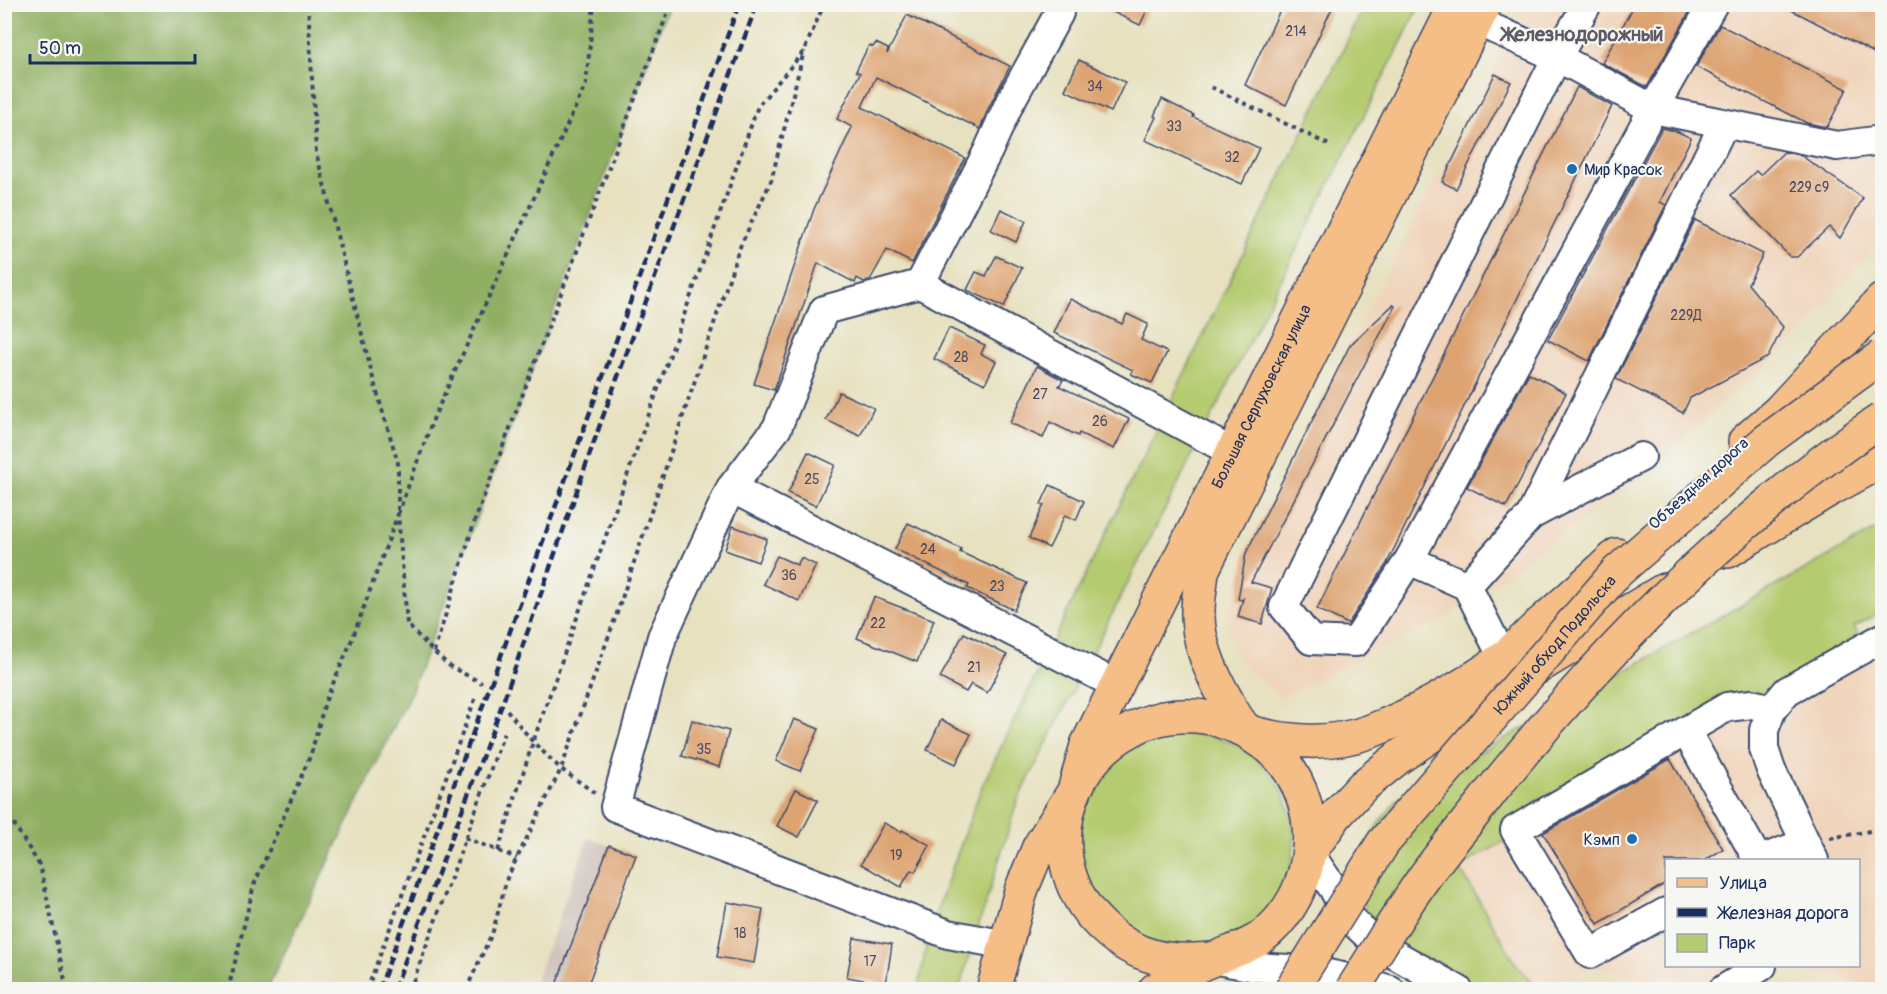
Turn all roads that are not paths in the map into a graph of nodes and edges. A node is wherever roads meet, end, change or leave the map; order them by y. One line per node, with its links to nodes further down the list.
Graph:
1 (1587, 4): 5 (lane)
2 (1713, 4): 6 (lane)
3 (1472, 10): 5 (lane); 13 (main road, Большая Серпуховская улица); 24 (main road, Большая Серпуховская улица)
4 (1059, 13): 9 (lane)
5 (1557, 57): 6 (lane); 18 (lane)
6 (1653, 109): 7 (lane); 18 (lane)
7 (1724, 124): 8 (lane); 17 (lane)
8 (1882, 140)
9 (920, 284): 13 (lane); 16 (lane)
10 (1882, 300): 21 (main road, Объездная дорога)
11 (1882, 356): 38 (main road, Южный обход Подольска, bridge)
12 (1882, 419): 39 (main road, bridge)
13 (1232, 452): 22 (main road, Большая Серпуховская улица)
14 (1641, 457): 17 (lane)
15 (1882, 461): 28 (main road)
16 (730, 488): 22 (lane); 32 (lane)
17 (1531, 515): 19 (lane)
18 (1409, 560): 19 (lane)
19 (1467, 586): 21 (lane)
20 (1882, 638): 23 (lane)
21 (1503, 658): 24 (main road, Объездная дорога)
22 (1117, 685): 26 (main road, Большая Серпуховская улица)
23 (1772, 710): 25 (lane); 27 (lane)
24 (1247, 731): 26 (main road); 28 (main road)
25 (1686, 731): 29 (lane); 31 (lane)
26 (1074, 791): 32 (main road); 33 (main road)
27 (1810, 852): 30 (lane)
28 (1309, 853): 33 (main road); 41 (lane)
29 (1758, 859)
30 (1770, 859)
31 (1665, 913)
32 (1007, 945): 36 (main road)
33 (1212, 959): 37 (main road); 40 (lane)
34 (1760, 967): 35 (lane)
35 (1722, 989)
36 (993, 990)
37 (1155, 990)
38 (1291, 990)
39 (1352, 990)
40 (1390, 990)
41 (1458, 990)

